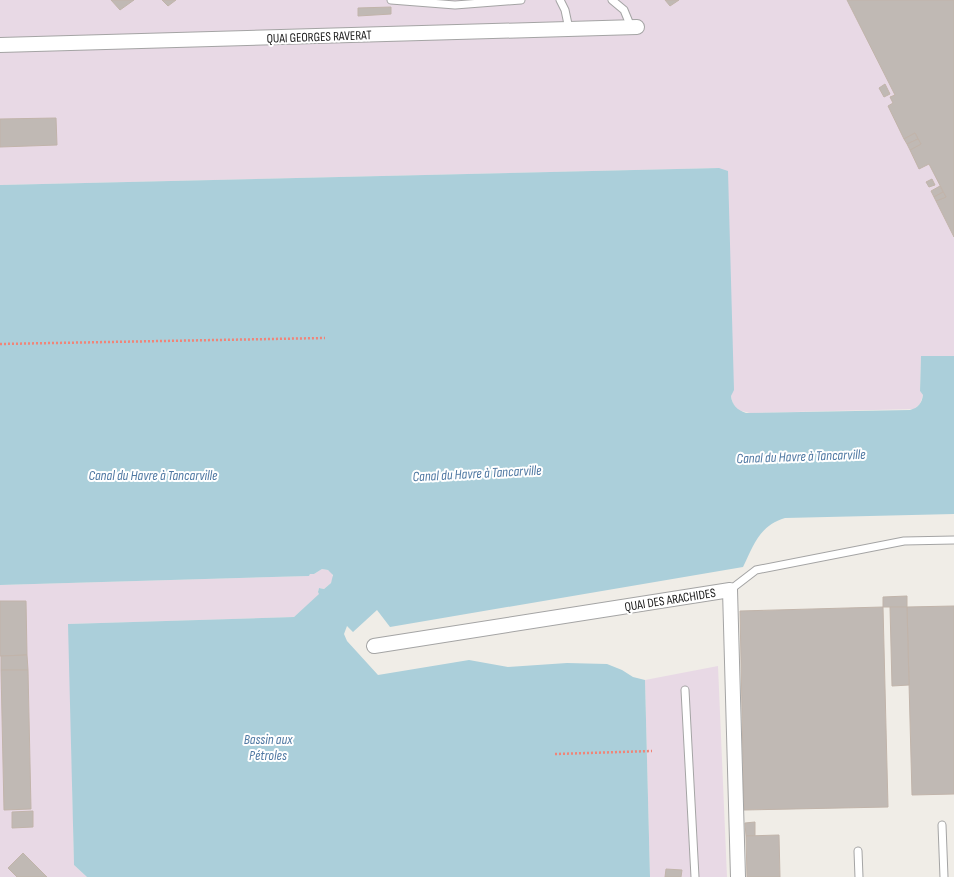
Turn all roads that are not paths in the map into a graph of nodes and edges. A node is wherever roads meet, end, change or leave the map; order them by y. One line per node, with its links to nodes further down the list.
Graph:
1 (391, 0): 2 (lane)
2 (521, 0)
3 (560, 0): 6 (lane)
4 (612, 0): 5 (lane)
5 (634, 27): 6 (street, QUAI GEORGES RAVERAT)
6 (568, 29): 7 (street, QUAI GEORGES RAVERAT)
7 (0, 45)
8 (954, 540): 9 (lane)
9 (730, 590): 10 (street, QUAI DES ARACHIDES); 15 (street, QUAI DES ARACHIDES)
10 (374, 646)
11 (685, 690): 14 (lane)
12 (942, 825): 17 (lane)
13 (858, 851): 16 (lane)
14 (695, 877)
15 (738, 877)
16 (859, 877)
17 (944, 877)

